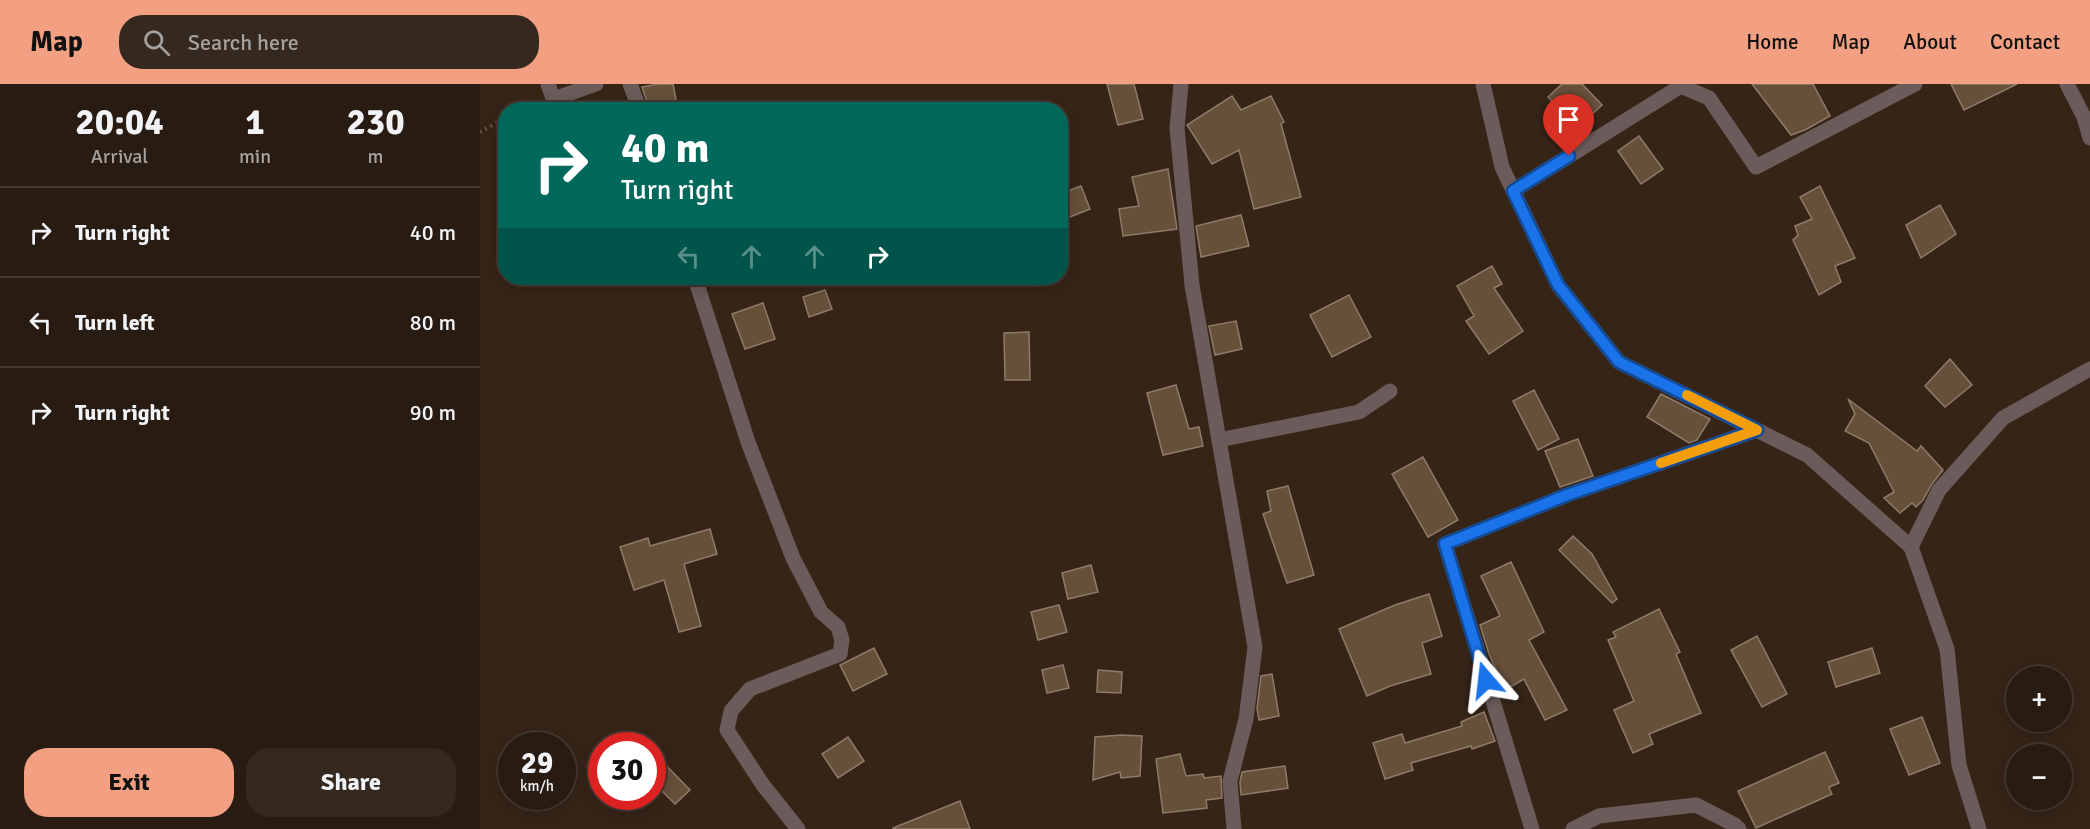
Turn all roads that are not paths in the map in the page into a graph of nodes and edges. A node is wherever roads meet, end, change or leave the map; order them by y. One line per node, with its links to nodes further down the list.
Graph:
1 (548, 84): 8 (street)
2 (596, 84): 9 (street)
3 (630, 84): 10 (street)
4 (1180, 84): 17 (street)
5 (1483, 84): 12 (street)
6 (1915, 84): 12 (street)
7 (2067, 84): 11 (street)
8 (555, 102)
9 (560, 102)
10 (637, 102)
11 (2090, 138)
12 (1513, 191): 16 (street)
13 (697, 285): 19 (street)
14 (2090, 369): 18 (street)
15 (1390, 392): 17 (street)
16 (1757, 430): 18 (street); 21 (street)
17 (1219, 440): 20 (street)
18 (1911, 547): 24 (street)
19 (798, 829)
20 (1234, 829)
21 (1532, 829)
22 (1573, 829): 23 (street)
23 (1738, 829)
24 (1979, 829)

